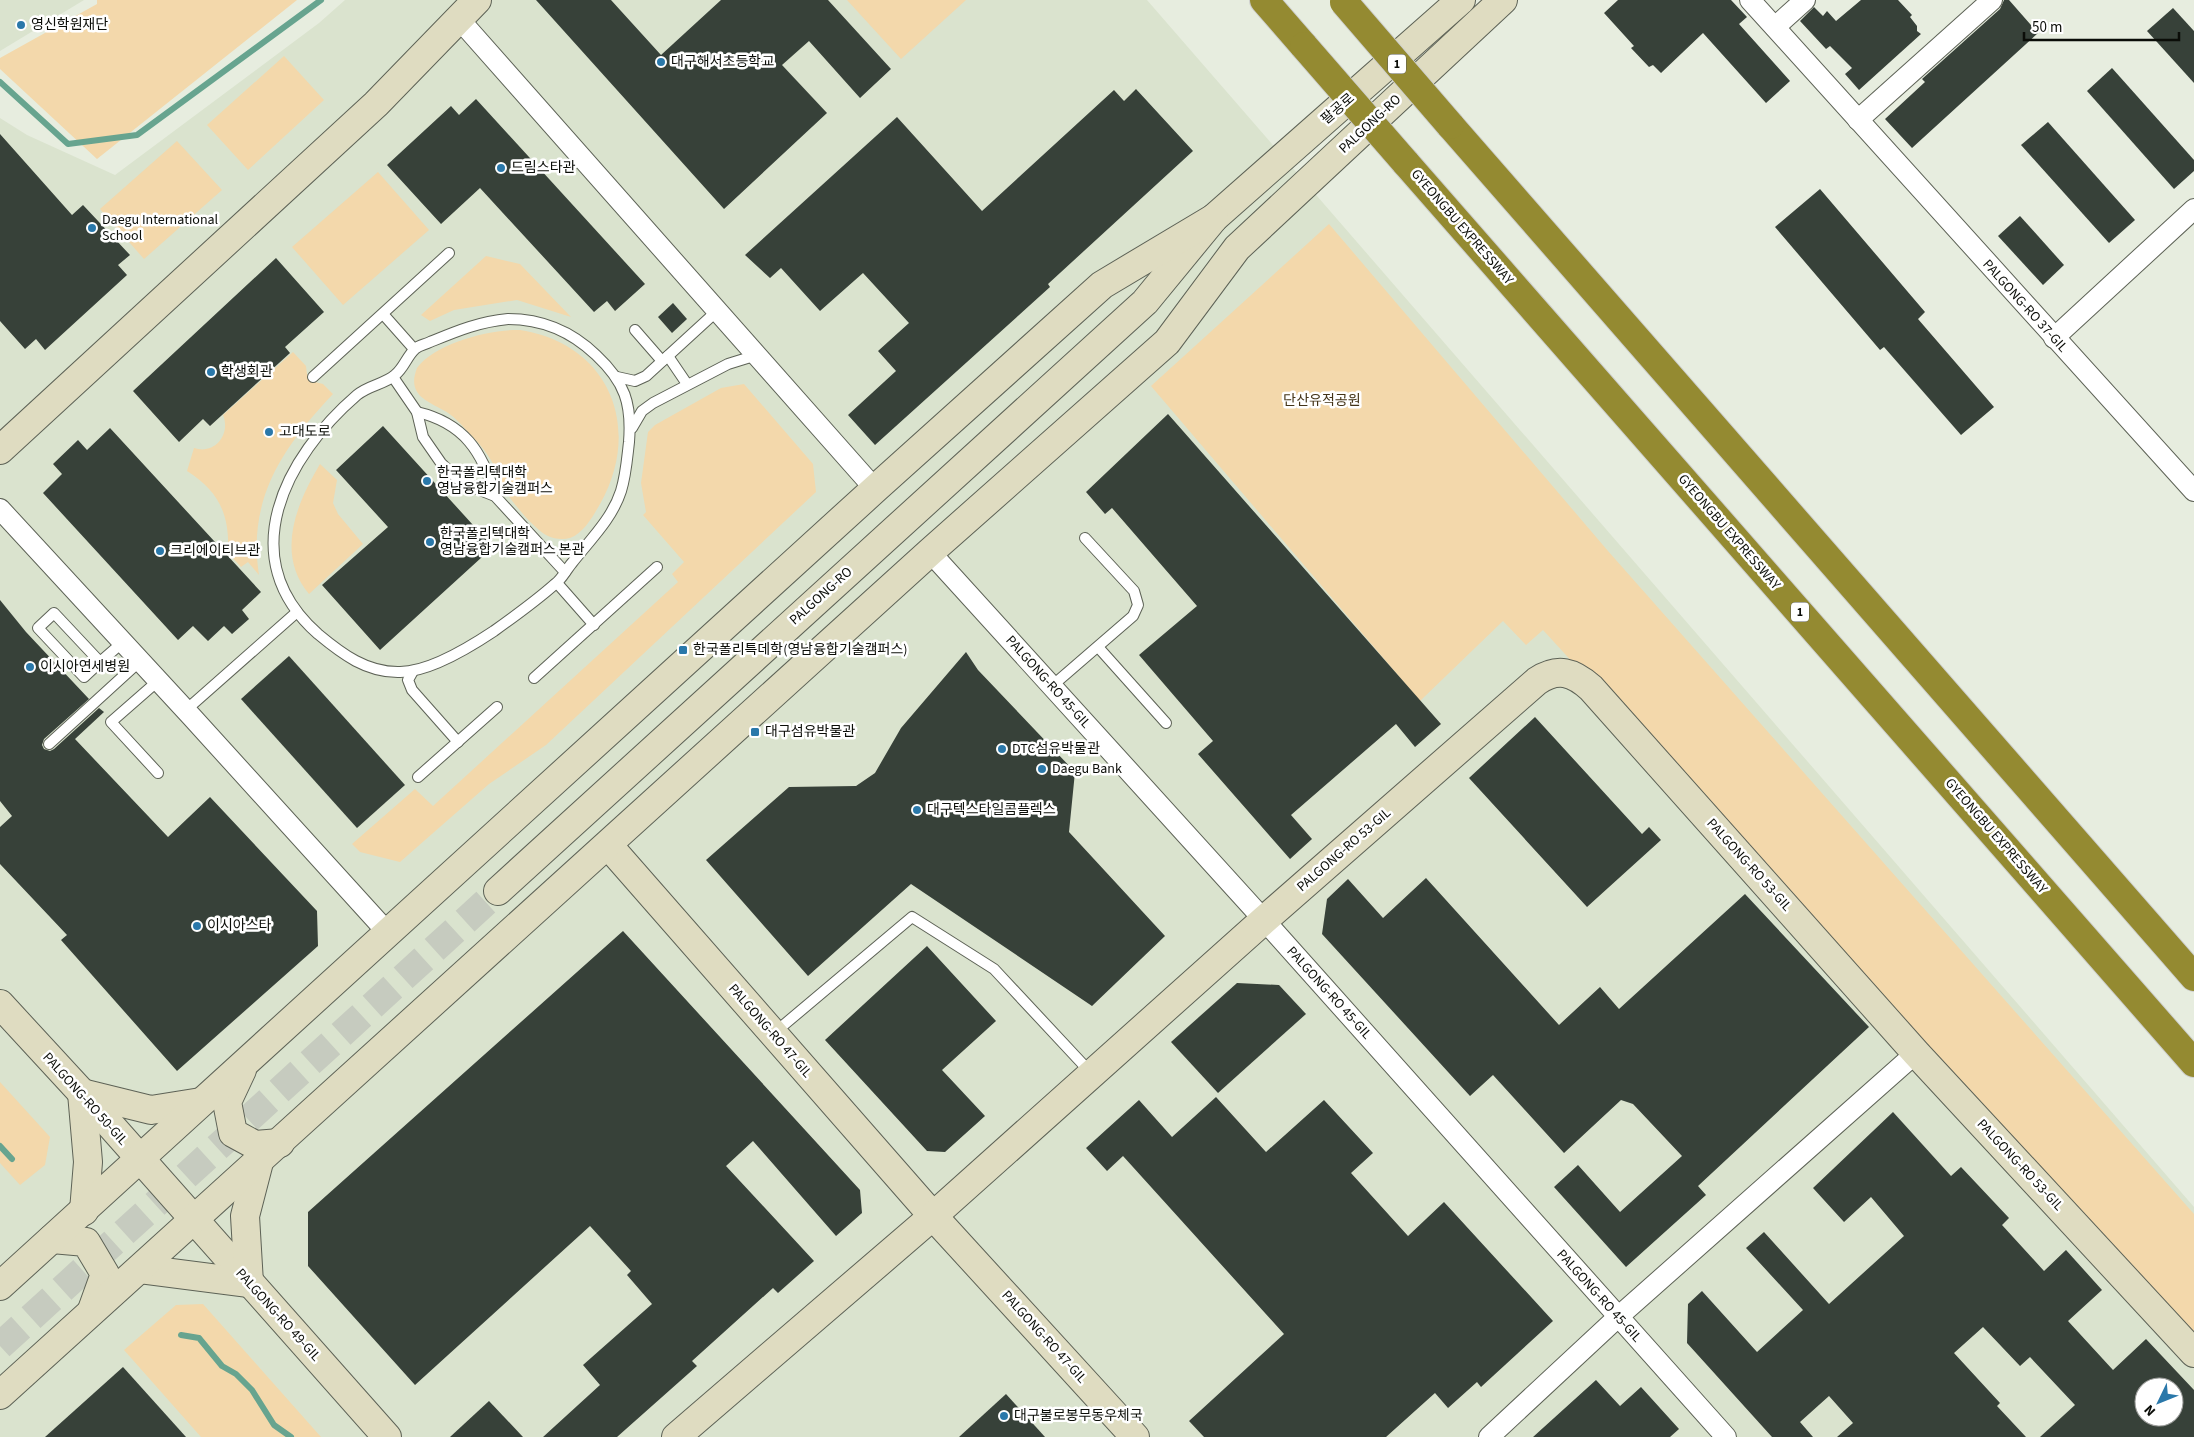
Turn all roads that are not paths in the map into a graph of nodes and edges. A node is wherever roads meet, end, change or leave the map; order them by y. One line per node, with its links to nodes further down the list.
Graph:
1 (477, 0): 9 (main road)
2 (1264, 0): 66 (highway, GYEONGBU EXPRESSWAY / 1, bridge)
3 (1461, 0): 13 (main road, 팔공로)
4 (1750, 0): 10 (street, PALGONG-RO 37-GIL)
5 (1805, 0): 10 (street)
6 (1992, 0): 11 (street)
7 (1343, 1): 61 (highway, 1, bridge)
8 (1497, 1): 14 (main road, PALGONG-RO)
9 (459, 19): 17 (street); 30 (main road)
10 (1774, 27): 11 (street, PALGONG-RO 37-GIL)
11 (1858, 120): 20 (street, PALGONG-RO 37-GIL)
12 (2194, 210): 20 (street)
13 (1214, 218): 16 (main road); 31 (main road)
14 (1237, 248): 16 (main road); 36 (main road)
15 (449, 253): 18 (lane)
16 (1145, 302): 58 (main road, PALGONG-RO)
17 (717, 311): 22 (street); 23 (lane)
18 (383, 314): 21 (lane); 24 (lane)
19 (635, 330): 23 (lane)
20 (2054, 338): 32 (street, PALGONG-RO 37-GIL)
21 (414, 349): 25 (lane); 26 (lane)
22 (757, 355): 27 (lane); 31 (street)
23 (666, 358): 26 (lane); 27 (lane)
24 (313, 377)
25 (393, 377): 28 (lane); 40 (lane)
26 (616, 377): 29 (lane)
27 (687, 384): 29 (lane)
28 (417, 412): 33 (lane); 33 (lane)
29 (630, 433): 38 (lane)
30 (0, 450)
31 (875, 489): 60 (main road)
32 (2194, 491)
33 (495, 496): 38 (lane)
34 (0, 509): 42 (street)
35 (1086, 538): 43 (lane)
36 (930, 552): 49 (street, PALGONG-RO 45-GIL); 57 (main road)
37 (657, 567): 41 (lane)
38 (565, 572): 39 (lane)
39 (557, 583): 41 (lane); 46 (lane)
40 (297, 612): 46 (lane); 51 (lane)
41 (594, 625): 47 (lane)
42 (123, 642): 44 (street); 45 (lane)
43 (1098, 647): 49 (lane); 52 (lane)
44 (140, 660): 48 (street); 54 (lane)
45 (100, 662): 45 (lane)
46 (412, 670): 53 (lane)
47 (534, 678)
48 (159, 680): 51 (street); 55 (lane)
49 (1052, 686): 59 (street, PALGONG-RO 45-GIL)
50 (497, 707): 53 (lane)
51 (186, 710): 60 (street)
52 (1166, 723)
53 (458, 742): 56 (lane)
54 (49, 744)
55 (158, 773)
56 (418, 778)
57 (608, 845): 63 (main road, PALGONG-RO 47-GIL); 70 (main road)
58 (498, 891)
59 (1264, 920): 64 (main road, PALGONG-RO 53-GIL); 67 (main road, PALGONG-RO 53-GIL); 82 (street, PALGONG-RO 45-GIL)
60 (388, 933): 65 (main road)
61 (2194, 977)
62 (0, 1004): 68 (main road, PALGONG-RO 50-GIL)
63 (773, 1034): 67 (lane); 75 (main road, PALGONG-RO 47-GIL)
64 (1916, 1053): 82 (street); 83 (main road, PALGONG-RO 53-GIL)
65 (247, 1060): 69 (main road); 70 (main road)
66 (2194, 1063)
67 (1092, 1074): 75 (main road, PALGONG-RO 53-GIL)
68 (82, 1093): 69 (main road); 71 (main road, PALGONG-RO 50-GIL); 74 (main road)
69 (201, 1102): 71 (main road)
70 (280, 1142): 72 (main road)
71 (141, 1160): 73 (main road, PALGONG-RO 50-GIL); 74 (main road)
72 (259, 1162): 76 (main road); 79 (main road)
73 (170, 1194): 76 (main road, PALGONG-RO 49-GIL)
74 (84, 1211): 77 (main road)
75 (933, 1216): 86 (main road); 87 (main road, PALGONG-RO 47-GIL)
76 (194, 1221): 78 (main road); 79 (main road, PALGONG-RO 49-GIL)
77 (52, 1239): 80 (main road); 81 (main road)
78 (140, 1270): 79 (main road); 81 (main road)
79 (249, 1283): 85 (main road, PALGONG-RO 49-GIL)
80 (0, 1286)
81 (90, 1314): 84 (main road)
82 (1618, 1317): 88 (street); 89 (street, PALGONG-RO 45-GIL)
83 (2194, 1353)
84 (0, 1395)
85 (387, 1437)
86 (676, 1437)
87 (1135, 1437)
88 (1489, 1437)
89 (1726, 1437)

